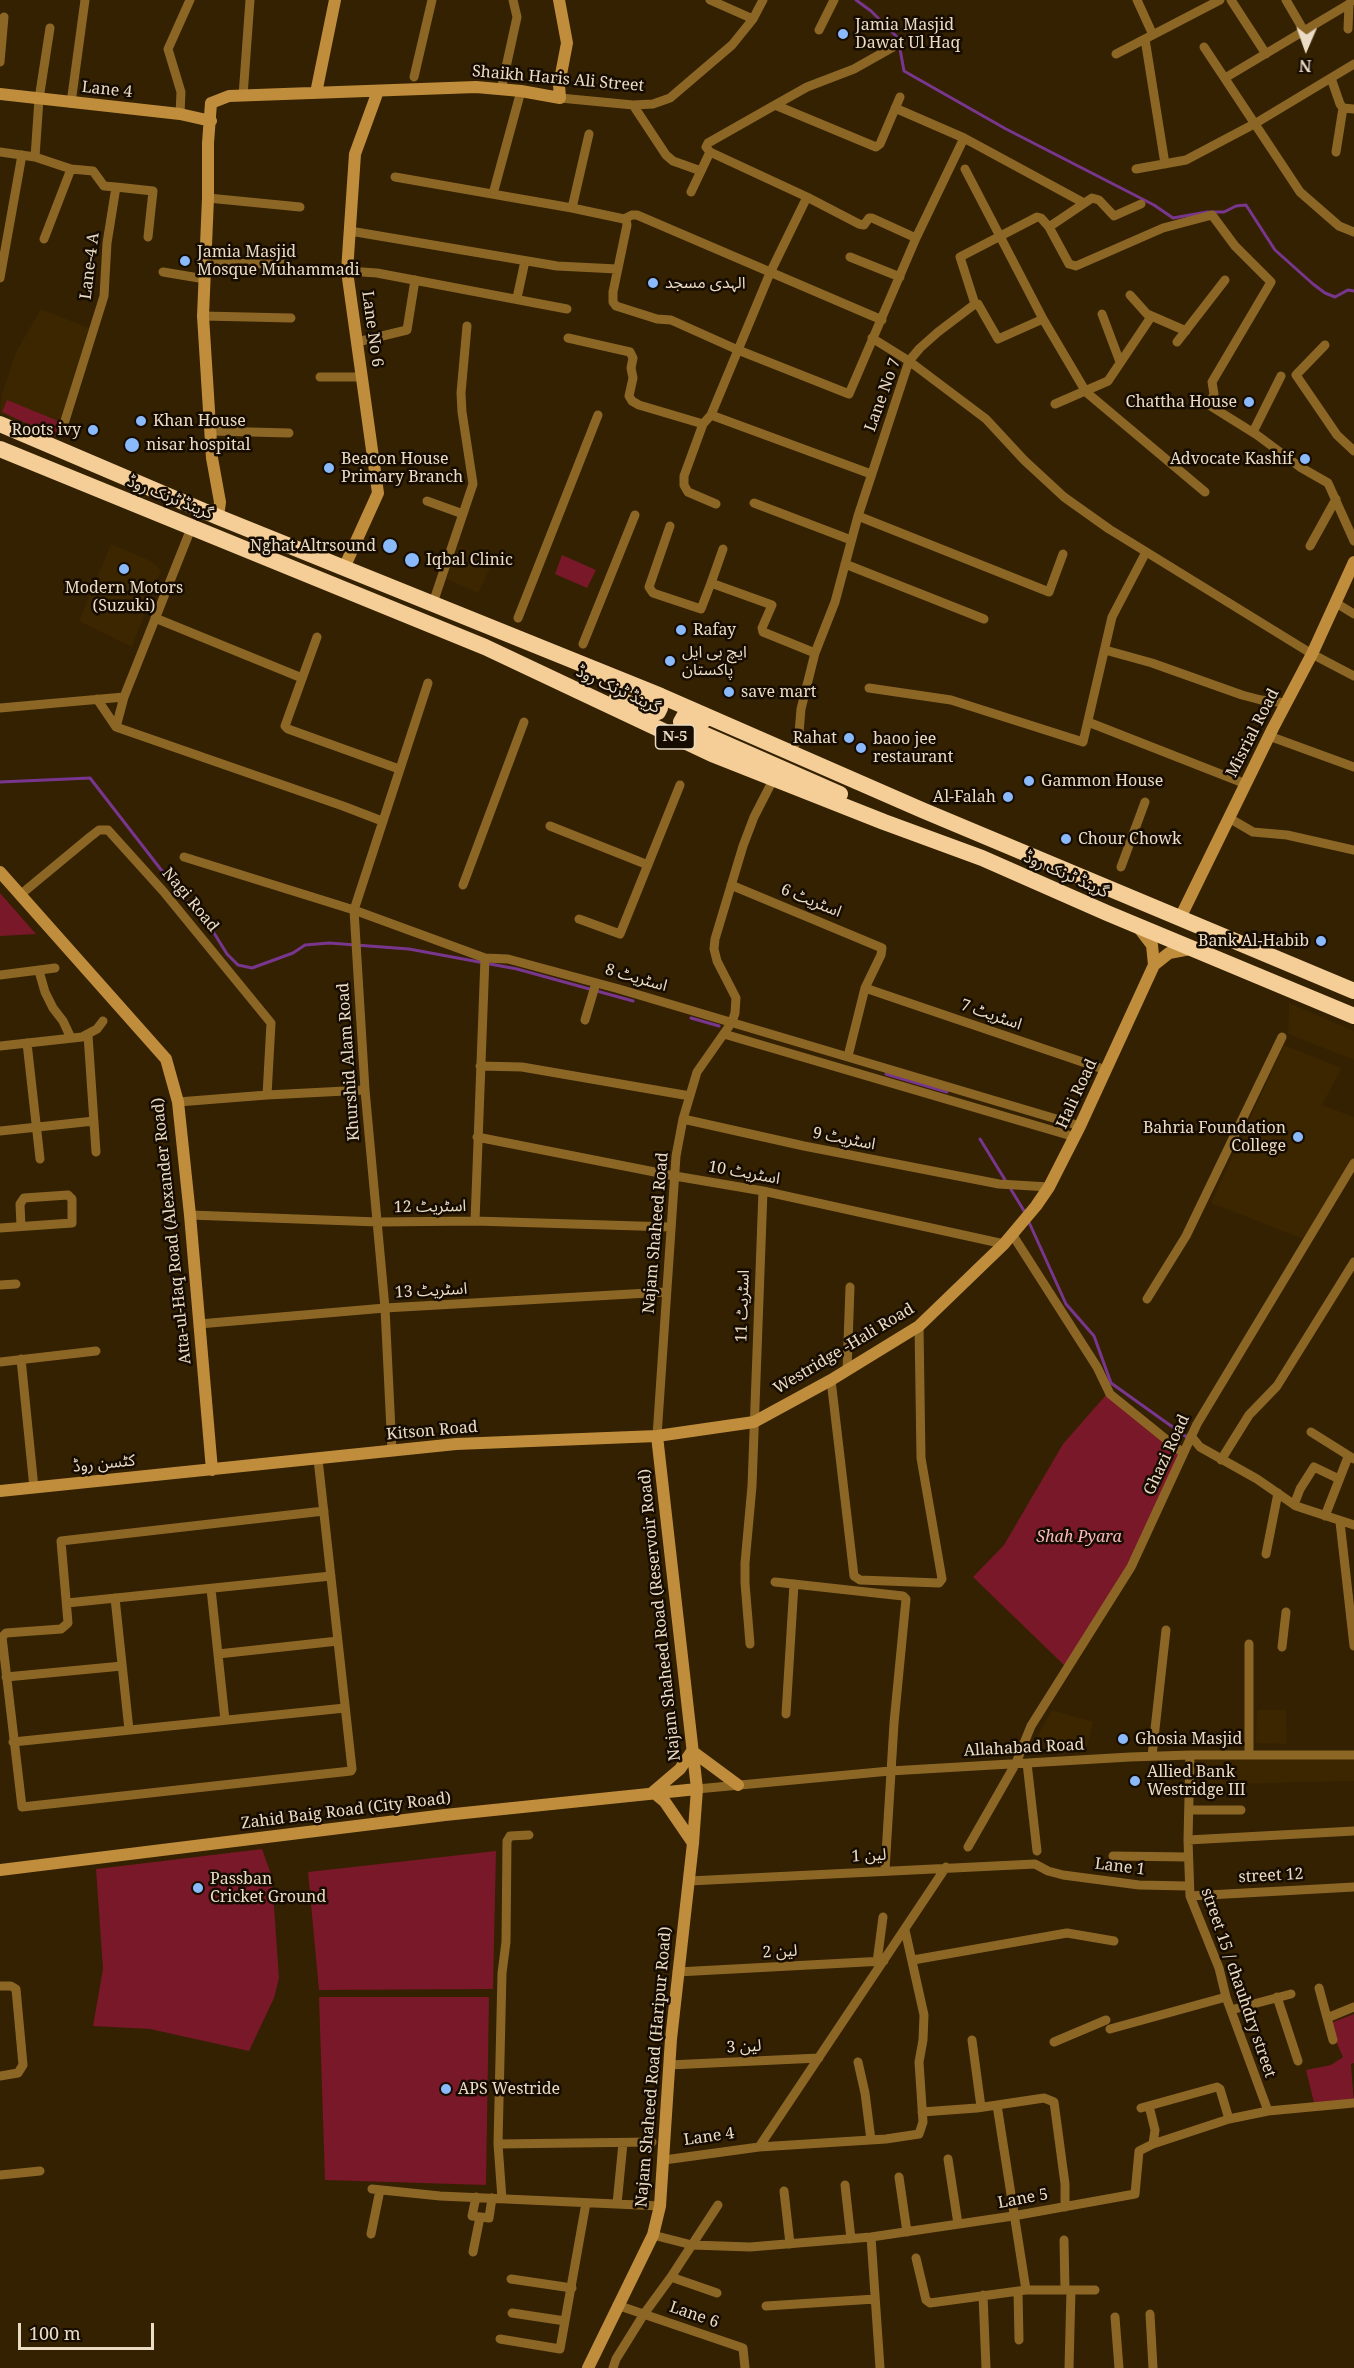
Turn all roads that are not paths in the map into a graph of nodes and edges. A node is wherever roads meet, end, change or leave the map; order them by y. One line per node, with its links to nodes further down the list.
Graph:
1 (84, 0): 41 (street)
2 (190, 0): 47 (street)
3 (250, 0): 37 (street)
4 (335, 0): 35 (street)
5 (432, 0): 29 (street)
6 (513, 0): 32 (street)
7 (559, 0): 39 (street)
8 (710, 0): 17 (street)
9 (763, 0): 17 (street, Shaikh Haris Ali Street)
10 (834, 0): 20 (street)
11 (1137, 0): 22 (street)
12 (1220, 0): 22 (street)
13 (1231, 0): 26 (street)
14 (1286, 0): 21 (street)
15 (1351, 2): 19 (street); 21 (street)
16 (4, 17): 27 (street)
17 (753, 19): 42 (street, Shaikh Haris Ali Street)
18 (50, 28): 40 (street)
19 (1348, 29)
20 (819, 30)
21 (1304, 31): 26 (street)
22 (1149, 37): 25 (street); 57 (street)
23 (893, 47): 43 (street)
24 (1204, 47): 30 (street)
25 (1116, 54)
26 (1266, 54): 30 (street)
27 (0, 62)
28 (1354, 64): 31 (street)
29 (414, 77)
30 (1225, 78): 49 (street)
31 (1330, 78): 45 (street); 49 (street)
32 (501, 90): 33 (street, Shaikh Haris Ali Street); 34 (street, Shaikh Haris Ali Street)
33 (378, 91): 35 (street, Shaikh Haris Ali Street); 74 (street, Lane No 6)
34 (521, 91): 39 (street, Shaikh Haris Ali Street); 65 (street)
35 (316, 93): 37 (street, Shaikh Haris Ali Street)
36 (0, 94): 40 (street, Lane 4)
37 (243, 96): 48 (street, Shaikh Haris Ali Street)
38 (900, 97): 44 (street)
39 (560, 98): 42 (street, Shaikh Haris Ali Street)
40 (39, 99): 41 (street, Lane 4); 56 (street)
41 (71, 103): 47 (street, Lane 4)
42 (633, 105): 61 (street)
43 (775, 105): 44 (street); 53 (street)
44 (895, 108): 51 (street)
45 (1343, 108): 46 (street); 54 (street)
46 (1354, 110)
47 (180, 114): 48 (street, Lane 4)
48 (211, 121): 67 (street)
49 (1256, 123): 57 (street); 75 (street)
50 (589, 134): 71 (street)
51 (964, 138): 68 (street); 78 (street)
52 (0, 152): 55 (street)
53 (710, 152): 61 (street); 66 (street)
54 (1336, 152)
55 (22, 155): 56 (street); 80 (street)
56 (35, 157): 58 (street)
57 (1165, 164): 60 (street)
58 (71, 169): 63 (street); 79 (street)
59 (965, 169): 76 (street)
60 (1136, 169)
61 (701, 171): 64 (street)
62 (395, 177): 65 (street)
63 (116, 188): 77 (street); 123 (street, Lane-4 A)
64 (691, 192)
65 (493, 194): 71 (street)
66 (807, 197): 78 (street); 88 (street)
67 (208, 198): 70 (street); 83 (street)
68 (1084, 203): 69 (street); 73 (street)
69 (1141, 204)
70 (300, 207)
71 (572, 208): 72 (street)
72 (626, 219): 85 (street); 88 (street)
73 (1049, 227): 76 (street); 125 (street)
74 (350, 231): 82 (street); 86 (street, Lane No 6)
75 (1354, 232)
76 (1000, 236): 96 (street); 102 (street)
77 (148, 237)
78 (916, 238): 89 (street)
79 (44, 239)
80 (3, 250): 90 (street)
81 (850, 257): 89 (street)
82 (525, 261): 85 (street); 95 (street)
83 (206, 263): 84 (street); 91 (street)
84 (287, 264)
85 (617, 269): 111 (street)
86 (347, 271): 92 (street); 108 (street, Lane No 6)
87 (163, 272): 91 (street)
88 (770, 273): 103 (street); 111 (street)
89 (900, 277): 103 (street)
90 (0, 278)
91 (205, 279): 99 (street)
92 (415, 280): 95 (street); 108 (street)
93 (1225, 280): 105 (street)
94 (1130, 296): 100 (street)
95 (517, 298): 97 (street)
96 (975, 304): 102 (street); 112 (street, Lane No 7)
97 (567, 309)
98 (1102, 314): 113 (street)
99 (204, 316): 101 (street); 124 (street)
100 (1151, 317): 105 (street); 113 (street)
101 (291, 318)
102 (1043, 319): 117 (street)
103 (882, 320): 107 (street)
104 (467, 326): 135 (street)
105 (1186, 331): 109 (street)
106 (568, 338): 122 (street)
107 (873, 338): 111 (street); 112 (street)
108 (357, 342): 116 (street, Lane No 6)
109 (1177, 342)
110 (1325, 345): 128 (street)
111 (738, 350): 120 (street)
112 (909, 362): 129 (street, Lane No 7); 145 (street)
113 (1120, 362): 117 (street)
114 (1281, 376): 125 (street)
115 (320, 377): 116 (street)
116 (362, 377): 149 (street, Lane No 6)
117 (1086, 392): 118 (street); 130 (street)
118 (1055, 404)
119 (598, 415): 155 (street)
120 (711, 415): 122 (street); 129 (street)
121 (0, 424): 138 (highway, گرینڈ ٹرنک روڈ / N-5)
122 (703, 424): 134 (street)
123 (63, 427)
124 (212, 431): 126 (street); 138 (street)
125 (1253, 432): 131 (street)
126 (289, 434)
127 (2, 450): 139 (highway, گرینڈ ٹرنک روڈ / N-5)
128 (1354, 451)
129 (871, 474): 137 (street, Lane No 7)
130 (1205, 492)
131 (1336, 499): 142 (street); 143 (street)
132 (427, 501): 135 (street)
133 (753, 503): 141 (street)
134 (716, 504)
135 (463, 514): 151 (street)
136 (635, 515): 158 (street)
137 (858, 516): 141 (street, Lane No 7); 146 (street)
138 (218, 517): 149 (highway, گرینڈ ٹرنک روڈ / N-5)
139 (192, 526): 154 (street); 159 (highway, گرینڈ ٹرنک روڈ / N-5)
140 (670, 526): 150 (street)
141 (851, 540): 148 (street, Lane No 7)
142 (1354, 541)
143 (1310, 546)
144 (723, 549): 150 (street)
145 (1146, 552): 161 (street); 163 (street)
146 (1063, 554)
147 (1354, 561): 152 (street, Misrial Road)
148 (845, 564): 156 (street); 162 (street, Lane No 7)
149 (344, 568): 151 (highway, گرینڈ ٹرنک روڈ / N-5)
150 (711, 583): 162 (street)
151 (434, 603): 160 (highway, گرینڈ ٹرنک روڈ / N-5)
152 (1336, 603): 153 (street); 163 (street, Misrial Road)
153 (1354, 614)
154 (155, 618): 165 (street); 168 (street)
155 (518, 618)
156 (984, 619)
157 (317, 637): 165 (street)
158 (583, 644)
159 (485, 647): 160 (highway); 180 (highway, گرینڈ ٹرنک روڈ / N-5)
160 (549, 650): 175 (highway, گرینڈ ٹرنک روڈ / N-5)
161 (1105, 650): 170 (street); 173 (street)
162 (815, 653): 177 (street, Lane No 7)
163 (1312, 654): 164 (street); 170 (street, Misrial Road)
164 (1354, 676)
165 (302, 678): 179 (street)
166 (428, 683): 179 (street, Khurshid Alam Road)
167 (869, 688): 173 (street)
168 (124, 697): 169 (street); 174 (street)
169 (97, 699): 171 (street); 174 (street)
170 (1286, 703): 176 (street, Misrial Road)
171 (0, 708)
172 (524, 722): 193 (street)
173 (1088, 722): 181 (street)
174 (116, 727): 185 (street)
175 (731, 727): 177 (highway, گرینڈ ٹرنک روڈ / N-5); 187 (highway)
176 (1269, 736): 178 (street); 181 (street, Misrial Road)
177 (792, 753): 197 (highway, گرینڈ ٹرنک روڈ / N-5)
178 (1354, 766)
179 (399, 769): 185 (street, Khurshid Alam Road)
180 (774, 778): 187 (highway, گرینڈ ٹرنک روڈ / N-5); 194 (street)
181 (1246, 784): 184 (street, Misrial Road)
182 (680, 785): 190 (street)
183 (1145, 802): 191 (street)
184 (1229, 818): 188 (street); 197 (street, Misrial Road)
185 (382, 821): 196 (street, Khurshid Alam Road)
186 (550, 826): 190 (street)
187 (941, 842): 199 (highway, گرینڈ ٹرنک روڈ / N-5)
188 (1354, 850)
189 (184, 857): 196 (street, اسٹریٹ 8)
190 (648, 865): 198 (street)
191 (1121, 867)
192 (0, 873): 195 (street, Atta-ul-Haq Road (Alexander Road))
193 (463, 885)
194 (731, 885): 207 (street, اسٹریٹ 6); 212 (street)
195 (20, 895): 223 (street, Nagi Road); 225 (street, Atta-ul-Haq Road (Alexander Road))
196 (354, 909): 201 (street, اسٹریٹ 8); 222 (street, Khurshid Alam Road)
197 (1180, 918): 208 (highway, گرینڈ ٹرنک روڈ / N-5)
198 (579, 919)
199 (1134, 924): 200 (highway, گرینڈ ٹرنک روڈ / N-5); 202 (street)
200 (1194, 949): 202 (street); 209 (highway, گرینڈ ٹرنک روڈ / N-5)
201 (485, 963): 206 (street, اسٹریٹ 8); 220 (street)
202 (1154, 964): 221 (street, Hali Road)
203 (55, 968): 204 (street)
204 (39, 971): 205 (street); 215 (street)
205 (0, 975)
206 (594, 988): 210 (street); 212 (street, اسٹریٹ 8)
207 (866, 988): 219 (street); 221 (street, اسٹریٹ 7)
208 (1354, 991)
209 (1354, 1016)
210 (585, 1020)
211 (103, 1021): 213 (street)
212 (732, 1022): 216 (street, Najam Shaheed Road); 219 (street, اسٹریٹ 8)
213 (88, 1035): 215 (street); 227 (street)
214 (1282, 1037): 251 (street)
215 (71, 1038): 217 (street)
216 (722, 1038): 224 (street, Najam Shaheed Road); 230 (street)
217 (27, 1043): 218 (street); 228 (street)
218 (0, 1046)
219 (848, 1056): 230 (street, اسٹریٹ 8)
220 (480, 1065): 224 (street); 231 (street)
221 (1106, 1070): 230 (street, Hali Road)
222 (365, 1090): 223 (street); 240 (street, Khurshid Alam Road)
223 (267, 1095): 225 (street)
224 (690, 1096): 226 (street, Najam Shaheed Road)
225 (178, 1102): 238 (street, Atta-ul-Haq Road (Alexander Road))
226 (683, 1119): 235 (street, Najam Shaheed Road); 236 (street, اسٹریٹ 9)
227 (94, 1121): 228 (street); 232 (street)
228 (37, 1127): 229 (street); 233 (street)
229 (0, 1131)
230 (1077, 1132): 236 (street, Hali Road)
231 (477, 1137): 235 (street, اسٹریٹ 10); 239 (street)
232 (96, 1152)
233 (40, 1160)
234 (1354, 1163): 263 (street, Ghazi Road)
235 (675, 1176): 237 (street, اسٹریٹ 10); 242 (street, Najam Shaheed Road)
236 (1049, 1187): 244 (street, Hali Road)
237 (763, 1191): 245 (street, اسٹریٹ 10); 260 (street, اسٹریٹ 11)
238 (190, 1215): 240 (street, اسٹریٹ 12); 253 (street, Atta-ul-Haq Road (Alexander Road))
239 (475, 1221): 240 (street, اسٹریٹ 12); 242 (street, اسٹریٹ 12)
240 (378, 1222): 252 (street, Khurshid Alam Road)
241 (21, 1226): 241 (street); 243 (street)
242 (671, 1227): 250 (street, Najam Shaheed Road)
243 (0, 1228)
244 (1014, 1232): 245 (street, Westridge -Hali Road); 265 (street)
245 (1004, 1244): 254 (street, Westridge -Hali Road)
246 (1354, 1262): 268 (street)
247 (16, 1284): 248 (street)
248 (0, 1286)
249 (850, 1287): 258 (street)
250 (666, 1292): 252 (street, اسٹریٹ 13); 262 (street, Najam Shaheed Road)
251 (1147, 1299)
252 (385, 1308): 253 (street, اسٹریٹ 13); 264 (street, Khurshid Alam Road)
253 (199, 1324): 269 (street, Atta-ul-Haq Road (Alexander Road))
254 (918, 1326): 258 (street, Westridge -Hali Road); 259 (street)
255 (96, 1351): 256 (street)
256 (21, 1359): 257 (street); 271 (street)
257 (0, 1362)
258 (847, 1370): 259 (street, Westridge -Hali Road)
259 (831, 1380): 260 (street, Westridge -Hali Road)
260 (754, 1422): 262 (street, Westridge -Hali Road); 290 (street, اسٹریٹ 11)
261 (1311, 1432): 266 (street)
262 (657, 1436): 264 (street, Kitson Road); 302 (street, Najam Shaheed Road (Reservoir Road))
263 (1190, 1438): 265 (street, Ghazi Road); 268 (street)
264 (392, 1451): 267 (street, Kitson Road)
265 (1183, 1452): 307 (street, Ghazi Road)
266 (1351, 1458): 270 (street)
267 (318, 1459): 269 (street, Kitson Road); 275 (street)
268 (1221, 1460): 273 (street)
269 (212, 1470): 271 (street, کٹسن روڈ)
270 (1339, 1479): 274 (street); 276 (street)
271 (34, 1488): 272 (street, کٹسن روڈ)
272 (0, 1491)
273 (1278, 1493): 274 (street); 279 (street)
274 (1294, 1505): 276 (street)
275 (324, 1511): 281 (street); 286 (street)
276 (1325, 1516): 277 (street)
277 (1340, 1522): 278 (street); 280 (street)
278 (1354, 1525)
279 (1266, 1554)
280 (1349, 1566): 292 (street)
281 (331, 1576): 284 (street); 289 (street)
282 (775, 1582): 283 (street)
283 (794, 1584): 298 (street); 309 (street)
284 (211, 1588): 285 (street); 294 (street)
285 (115, 1598): 286 (street); 295 (street)
286 (67, 1603): 296 (street)
287 (1286, 1612): 293 (street)
288 (1166, 1630): 306 (street)
289 (338, 1641): 294 (street); 297 (street)
290 (750, 1644)
291 (1249, 1644): 304 (street)
292 (1354, 1646)
293 (1282, 1647)
294 (218, 1654): 299 (street)
295 (123, 1666): 296 (street); 300 (street)
296 (6, 1677): 301 (street)
297 (345, 1708): 299 (street); 301 (street)
298 (786, 1714)
299 (225, 1720): 300 (street)
300 (129, 1730): 301 (street)
301 (13, 1742)
302 (692, 1751): 310 (street); 311 (street, Najam Shaheed Road (Reservoir Road)); 312 (street)
303 (1190, 1755): 304 (street, Allahabad Road); 306 (street, Allahabad Road); 313 (street, street 15 / chauhdry street)
304 (1249, 1755): 305 (street, Allahabad Road)
305 (1354, 1755)
306 (1152, 1756): 308 (street, Allahabad Road)
307 (1016, 1763): 308 (street, Allahabad Road); 309 (street, Allahabad Road); 319 (street, Ghazi Road)
308 (1027, 1763): 320 (street)
309 (890, 1771): 310 (street, Allahabad Road); 325 (street)
310 (738, 1785): 311 (street, Allahabad Road)
311 (696, 1789): 312 (street, Zahid Baig Road (City Road)); 318 (street, Najam Shaheed Road (Haripur Road))
312 (652, 1792): 318 (street); 324 (street, Zahid Baig Road (City Road))
313 (1189, 1810): 314 (street); 317 (street, street 15 / chauhdry street)
314 (1241, 1810)
315 (1354, 1831): 317 (street)
316 (529, 1835): 363 (street)
317 (1188, 1840): 322 (street, street 15 / chauhdry street)
318 (693, 1843): 327 (street, Najam Shaheed Road (Haripur Road))
319 (968, 1847)
320 (1037, 1851)
321 (1113, 1856): 322 (street)
322 (1188, 1857): 329 (street, street 15 / chauhdry street)
323 (946, 1867): 325 (street, لین 1); 326 (street, لین 1); 331 (street)
324 (0, 1870)
325 (885, 1870): 327 (street, لین 1)
326 (1048, 1871): 329 (street, Lane 1)
327 (689, 1881): 335 (street, Najam Shaheed Road (Haripur Road))
328 (1354, 1887): 329 (street, street 12)
329 (1189, 1891): 339 (street, street 15 / chauhdry street)
330 (883, 1917): 334 (street)
331 (905, 1930): 333 (street); 334 (street)
332 (1114, 1941): 333 (street)
333 (913, 1960): 358 (street)
334 (881, 1962): 335 (street, لین 2); 349 (street)
335 (677, 1972): 352 (street, Najam Shaheed Road (Haripur Road))
336 (0, 1986): 353 (street)
337 (1319, 1988): 343 (street)
338 (1291, 1994): 340 (street)
339 (1226, 1997): 342 (street, street 15 / chauhdry street); 345 (street)
340 (1277, 1997): 342 (street); 350 (street)
341 (1354, 2007): 343 (street)
342 (1231, 2010): 357 (street, street 15 / chauhdry street)
343 (1327, 2018): 347 (street)
344 (1106, 2020): 348 (street)
345 (1110, 2029)
346 (972, 2040): 356 (street)
347 (1333, 2040)
348 (1054, 2042)
349 (819, 2058): 352 (street, لین 3); 365 (street)
350 (1298, 2061)
351 (858, 2062): 360 (street)
352 (669, 2065): 367 (street, Najam Shaheed Road (Haripur Road))
353 (0, 2076)
354 (1354, 2103): 357 (street)
355 (997, 2105): 356 (street); 379 (street); 380 (street)
356 (981, 2108): 358 (street)
357 (1268, 2111): 359 (street)
358 (922, 2112): 360 (street, Lane 4)
359 (1229, 2119): 364 (street); 364 (street)
360 (871, 2140): 365 (street, Lane 4)
361 (652, 2142): 362 (street)
362 (623, 2143): 363 (street); 376 (street)
363 (498, 2144): 374 (street)
364 (1153, 2144): 379 (street, Lane 5)
365 (759, 2146): 367 (street, Lane 4)
366 (948, 2159): 382 (street)
367 (664, 2160): 378 (street, Najam Shaheed Road (Haripur Road))
368 (40, 2171): 369 (street)
369 (0, 2175)
370 (899, 2177): 383 (street)
371 (845, 2185): 387 (street)
372 (784, 2191): 389 (street)
373 (476, 2198): 374 (street); 381 (street); 384 (street)
374 (497, 2198): 375 (street); 381 (street)
375 (586, 2203): 376 (street); 395 (street)
376 (617, 2204): 378 (street)
377 (718, 2205): 390 (street)
378 (660, 2206): 385 (street, Najam Shaheed Road (Haripur Road))
379 (1065, 2207): 380 (street, Lane 5)
380 (1013, 2216): 382 (street, Lane 5); 396 (street)
381 (480, 2217): 391 (street)
382 (958, 2224): 383 (street, Lane 5)
383 (907, 2232): 386 (street, Lane 5)
384 (371, 2234)
385 (653, 2235): 390 (street, Lane 5); 402 (street, Najam Shaheed Road (Haripur Road))
386 (871, 2237): 387 (street, Lane 5); 401 (street)
387 (850, 2239): 389 (street, Lane 5)
388 (1064, 2240): 397 (street)
389 (790, 2244): 390 (street, Lane 5)
390 (692, 2246): 393 (street)
391 (473, 2252)
392 (916, 2258): 400 (street)
393 (671, 2277): 399 (street); 405 (street)
394 (511, 2279): 395 (street)
395 (572, 2288): 408 (street)
396 (1022, 2290): 397 (street); 400 (street); 410 (street)
397 (1068, 2290): 398 (street); 416 (street)
398 (1095, 2290)
399 (717, 2293)
400 (983, 2295): 415 (street)
401 (875, 2299): 403 (street); 414 (street)
402 (617, 2305): 405 (street, Lane 6); 411 (street, Najam Shaheed Road (Haripur Road))
403 (766, 2306)
404 (512, 2313): 408 (street)
405 (644, 2314): 412 (street); 413 (street, Lane 6)
406 (1150, 2314): 418 (street)
407 (1115, 2317): 417 (street)
408 (566, 2322): 409 (street)
409 (500, 2339)
410 (1019, 2340)
411 (588, 2368)
412 (613, 2368)
413 (745, 2368)
414 (880, 2368)
415 (986, 2368)
416 (1069, 2368)
417 (1119, 2368)
418 (1153, 2368)

